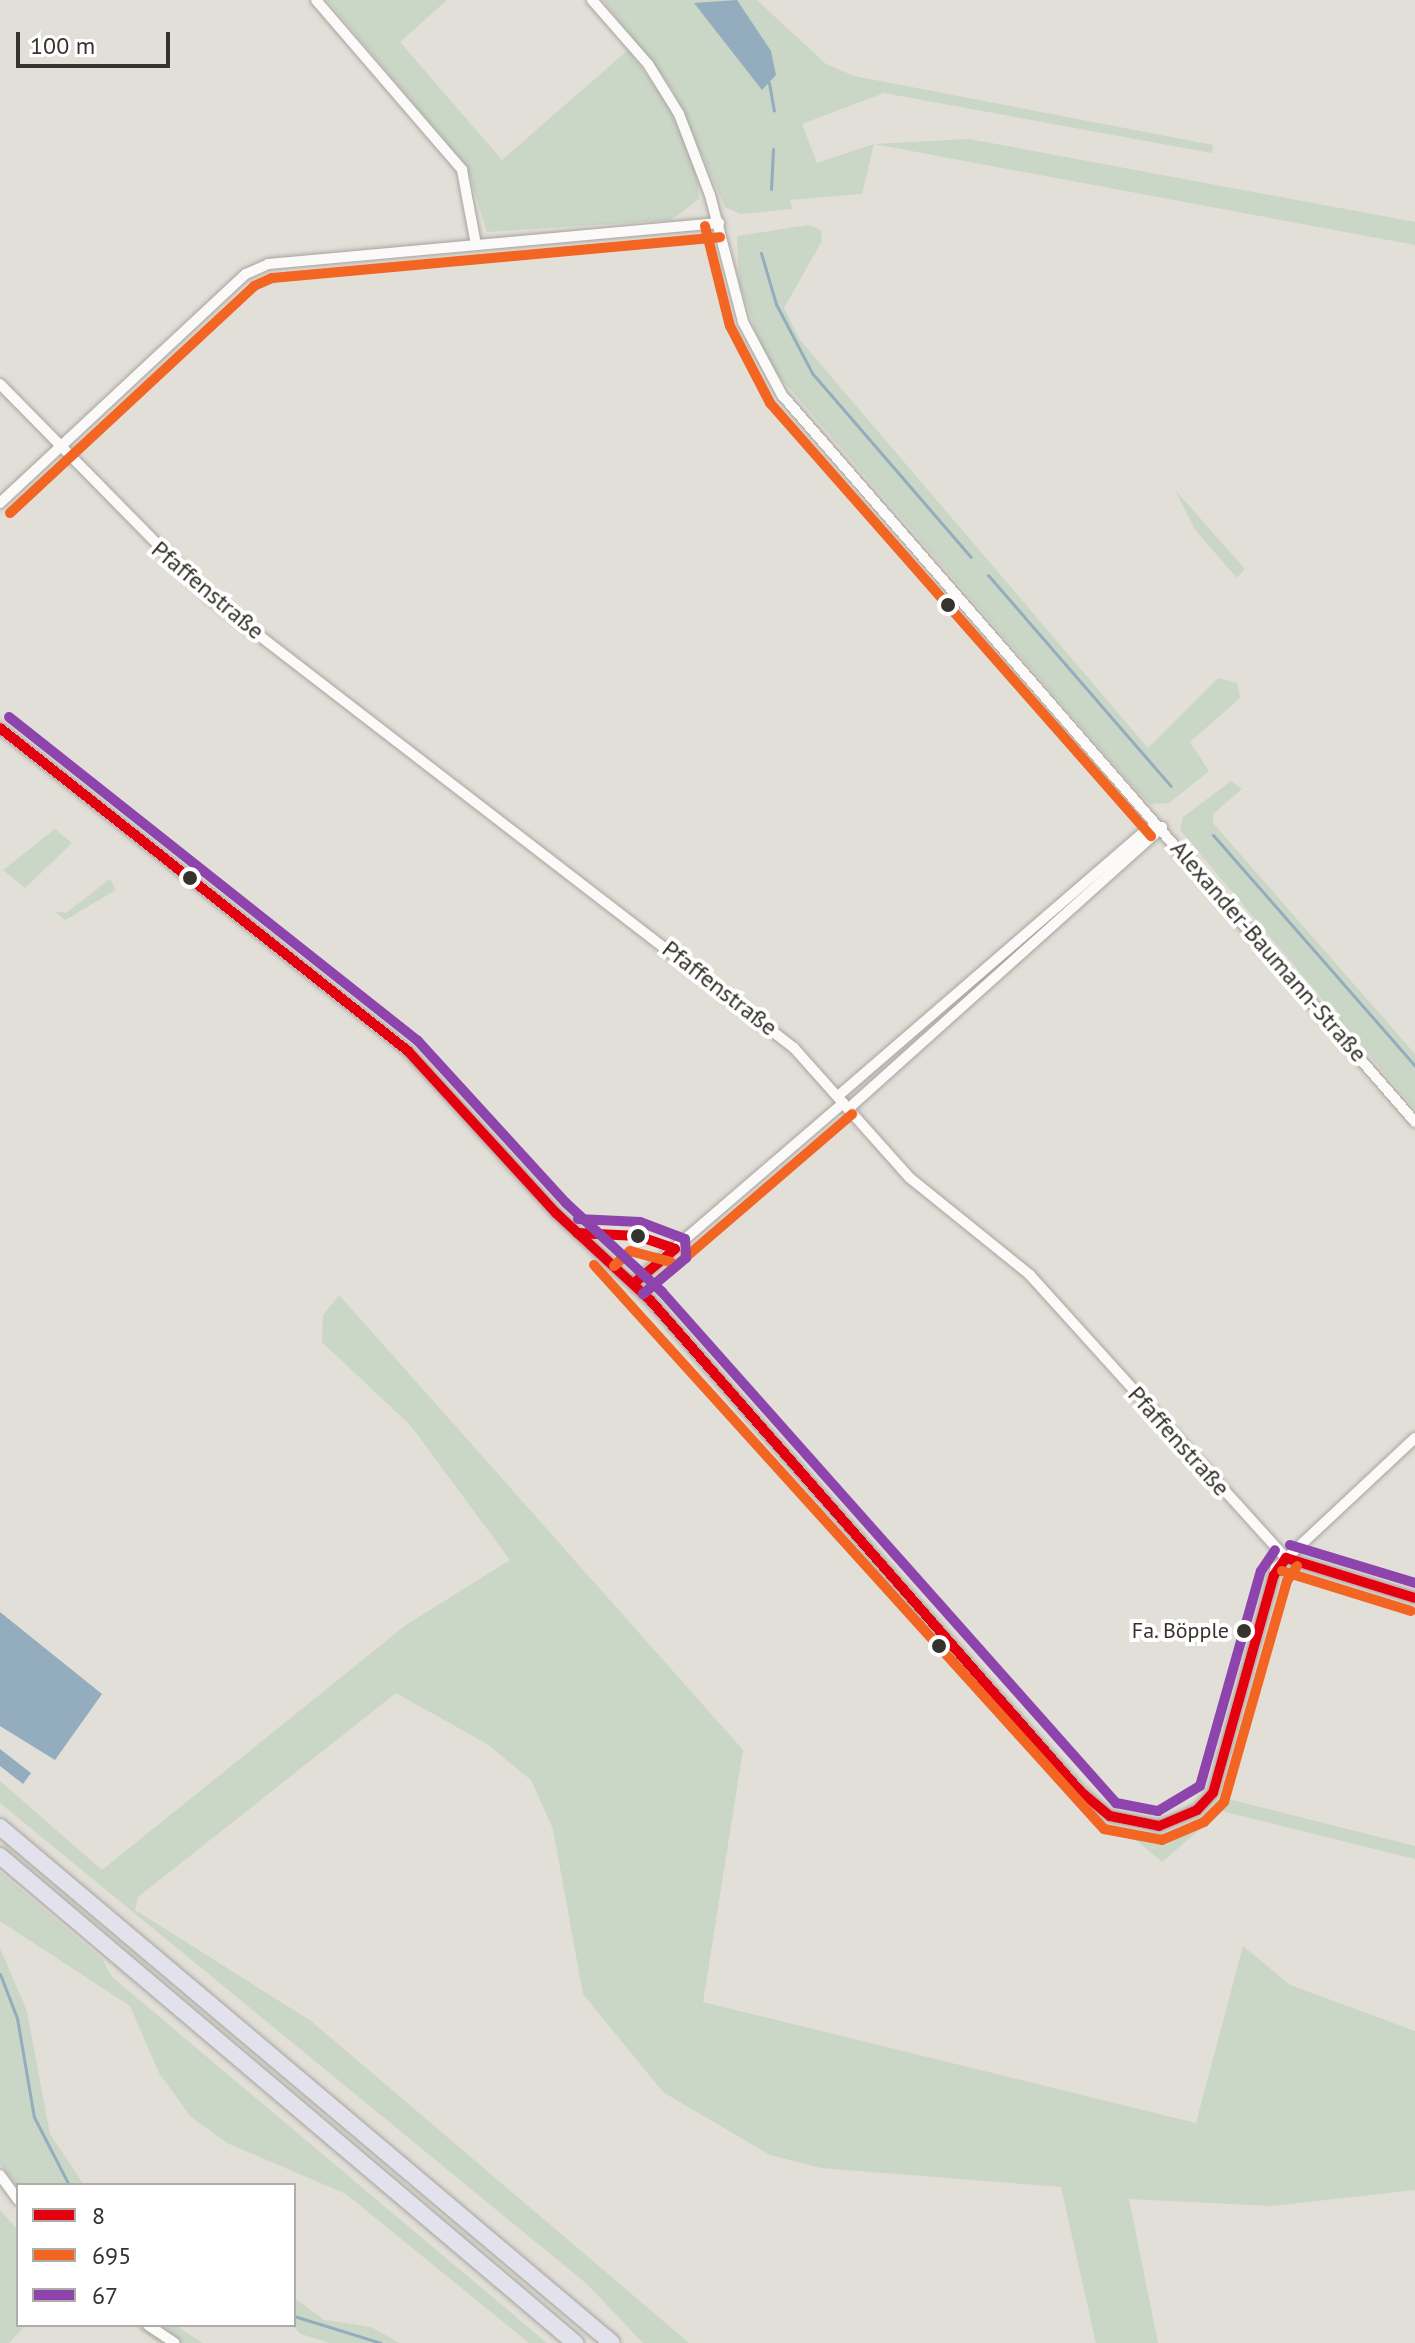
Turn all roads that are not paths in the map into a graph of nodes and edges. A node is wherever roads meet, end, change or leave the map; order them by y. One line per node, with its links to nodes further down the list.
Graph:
1 (316, 0): 4 (street)
2 (592, 0): 3 (street, Alexander-Baumann-Straße)
3 (719, 223): 4 (street); 9 (street, Alexander-Baumann-Straße)
4 (476, 245): 6 (street)
5 (0, 384): 6 (street, Pfaffenstraße)
6 (59, 447): 7 (street); 11 (street, Pfaffenstraße)
7 (0, 503)
8 (0, 728): 13 (street)
9 (1162, 827): 10 (street); 12 (street, Alexander-Baumann-Straße)
10 (938, 1020): 11 (street); 11 (street)
11 (843, 1103): 13 (street); 15 (street, Pfaffenstraße)
12 (1415, 1122)
13 (634, 1283): 15 (street)
14 (1415, 1438): 15 (street)
15 (1286, 1558): 16 (street)
16 (1415, 1598)
17 (0, 1827): 24 (highway)
18 (0, 1856): 23 (highway)
19 (0, 2175): 20 (street)
20 (16, 2197)
21 (151, 2327): 22 (street)
22 (175, 2343)
23 (575, 2343)
24 (612, 2343)

